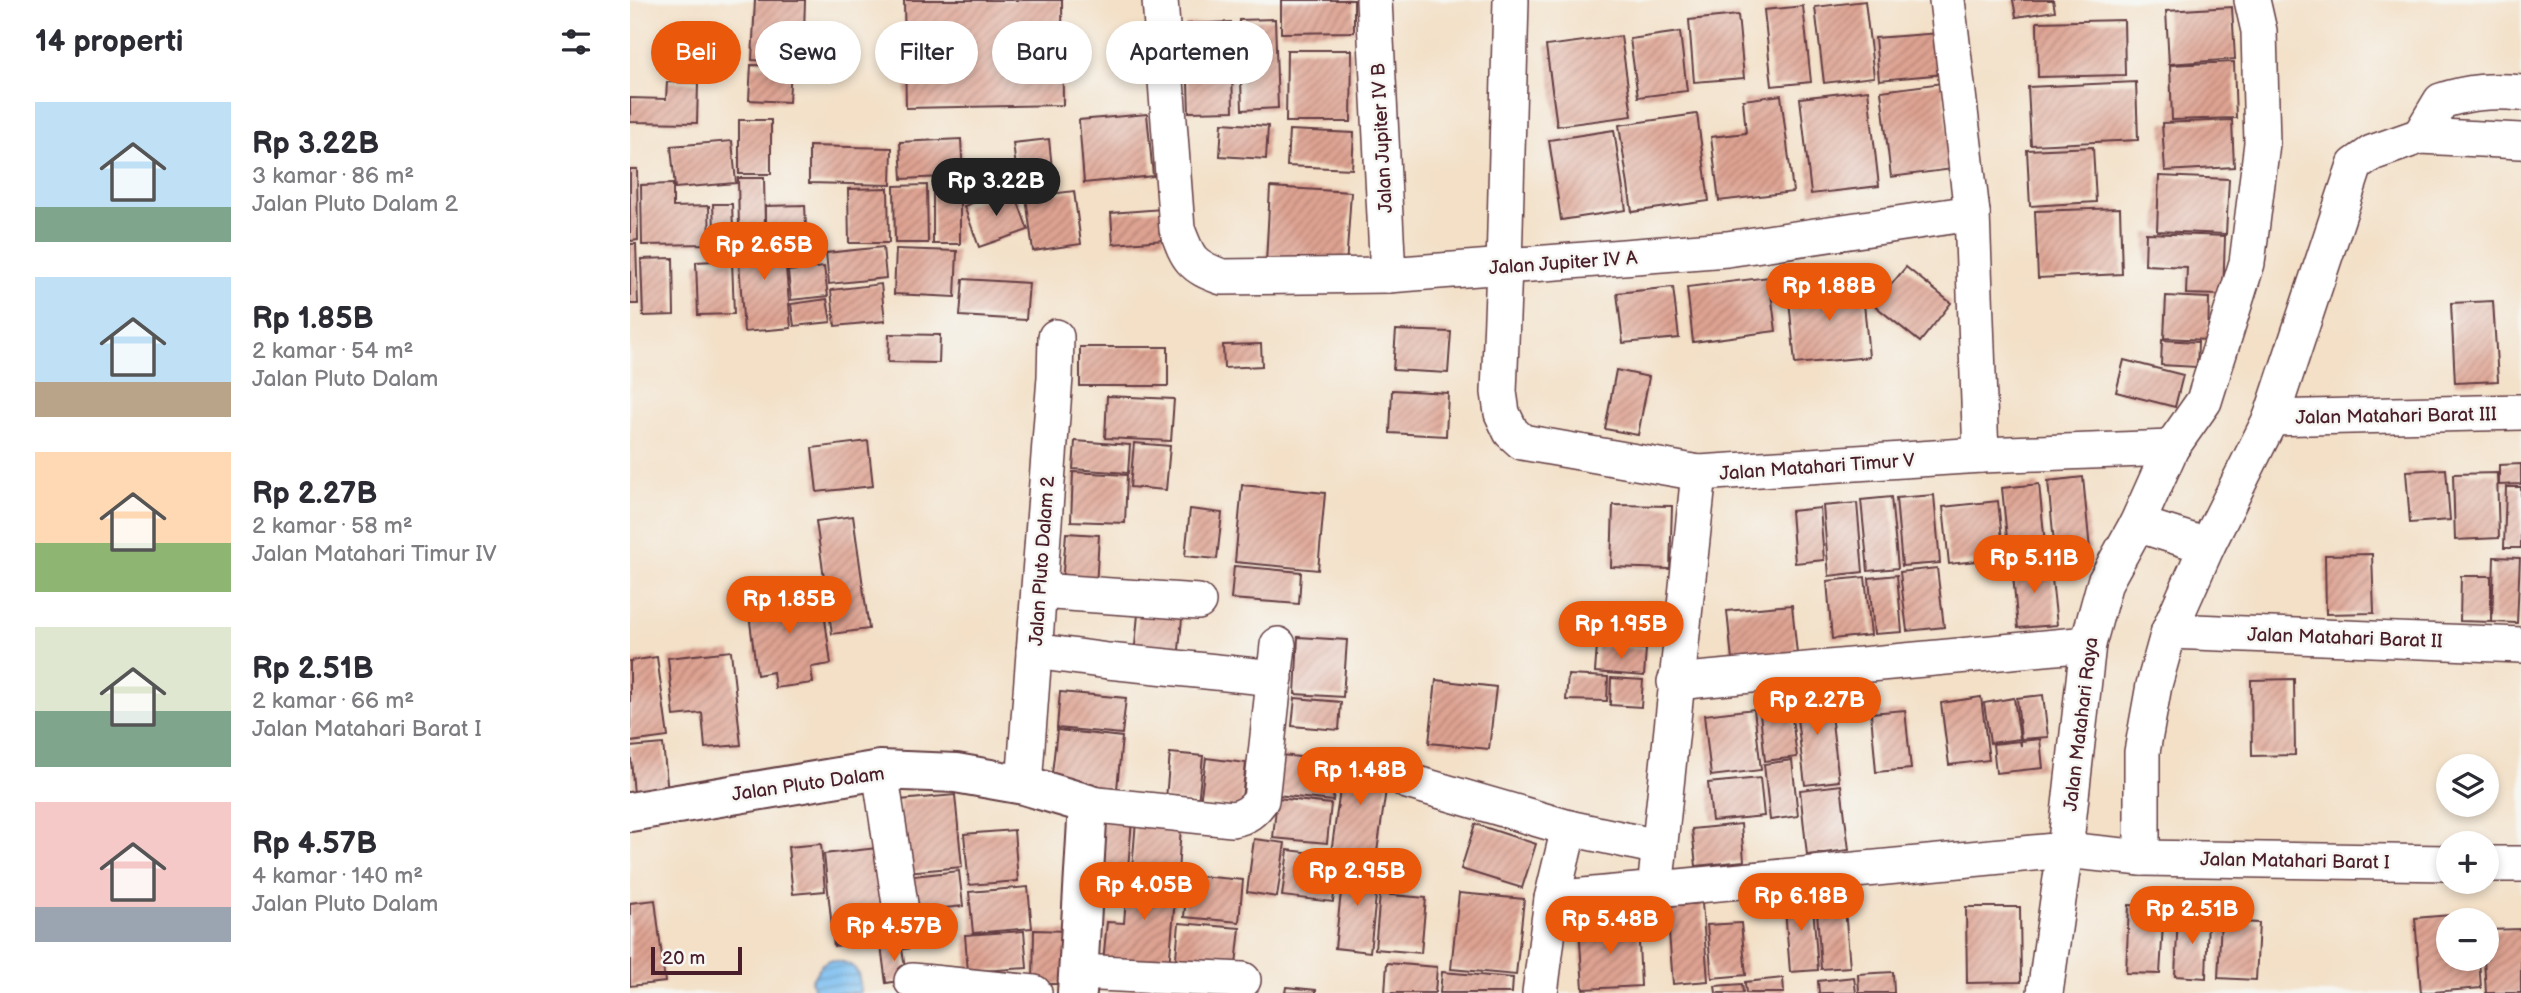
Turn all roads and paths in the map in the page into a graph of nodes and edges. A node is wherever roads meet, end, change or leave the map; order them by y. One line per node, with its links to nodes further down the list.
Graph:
1 (1160, 0): 11 (street, Jalan Jupiter IV A)
2 (1374, 0): 11 (street, Jalan Jupiter IV B)
3 (1511, 0): 10 (street, Jalan Matahari Timur V)
4 (1947, 0): 9 (street)
5 (2252, 0): 15 (street, Jalan Matahari Raya)
6 (2521, 93): 7 (street)
7 (2420, 136): 8 (street); 14 (street)
8 (2521, 141)
9 (1972, 213): 10 (street, Jalan Jupiter IV A); 16 (street)
10 (1504, 267): 11 (street, Jalan Jupiter IV A); 17 (street, Jalan Matahari Timur V)
11 (1388, 275)
12 (1056, 337): 20 (street, Jalan Pluto Dalam 2)
13 (2521, 412): 14 (street, Jalan Matahari Barat III)
14 (2271, 418): 19 (street)
15 (2171, 448): 16 (street, Jalan Matahari Timur V); 18 (street, Jalan Matahari Raya)
16 (1981, 455): 17 (street, Jalan Matahari Timur V)
17 (1699, 473): 26 (street)
18 (2137, 524): 19 (street); 23 (street, Jalan Matahari Raya)
19 (2207, 546): 22 (street)
20 (1039, 591): 21 (street); 25 (street, Jalan Pluto Dalam 2)
21 (1198, 602)
22 (2169, 631): 24 (street, Jalan Matahari Barat II); 35 (street)
23 (2088, 643): 26 (street); 34 (street, Jalan Matahari Raya)
24 (2521, 645)
25 (1034, 651): 29 (street, Jalan Pluto Dalam 2); 30 (street)
26 (1675, 682): 33 (street)
27 (880, 770): 29 (street, Jalan Pluto Dalam); 31 (street, Jalan Pluto Dalam); 41 (street)
28 (1408, 781): 32 (street)
29 (1024, 785): 30 (street, Jalan Pluto Dalam)
30 (1088, 804): 44 (street)
31 (630, 812)
32 (1569, 828): 33 (street); 40 (street)
33 (1658, 847): 39 (street)
34 (2066, 850): 35 (street); 39 (street); 47 (street, Jalan Matahari Raya)
35 (2141, 858): 36 (street, Jalan Matahari Barat I)
36 (2436, 863)
37 (2499, 864): 38 (street)
38 (2521, 864)
39 (1655, 890): 40 (street)
40 (1552, 900): 46 (street)
41 (904, 931)
42 (1242, 980): 44 (street)
43 (912, 981): 45 (street)
44 (1078, 982)
45 (1034, 993)
46 (1539, 993)
47 (2045, 993)

